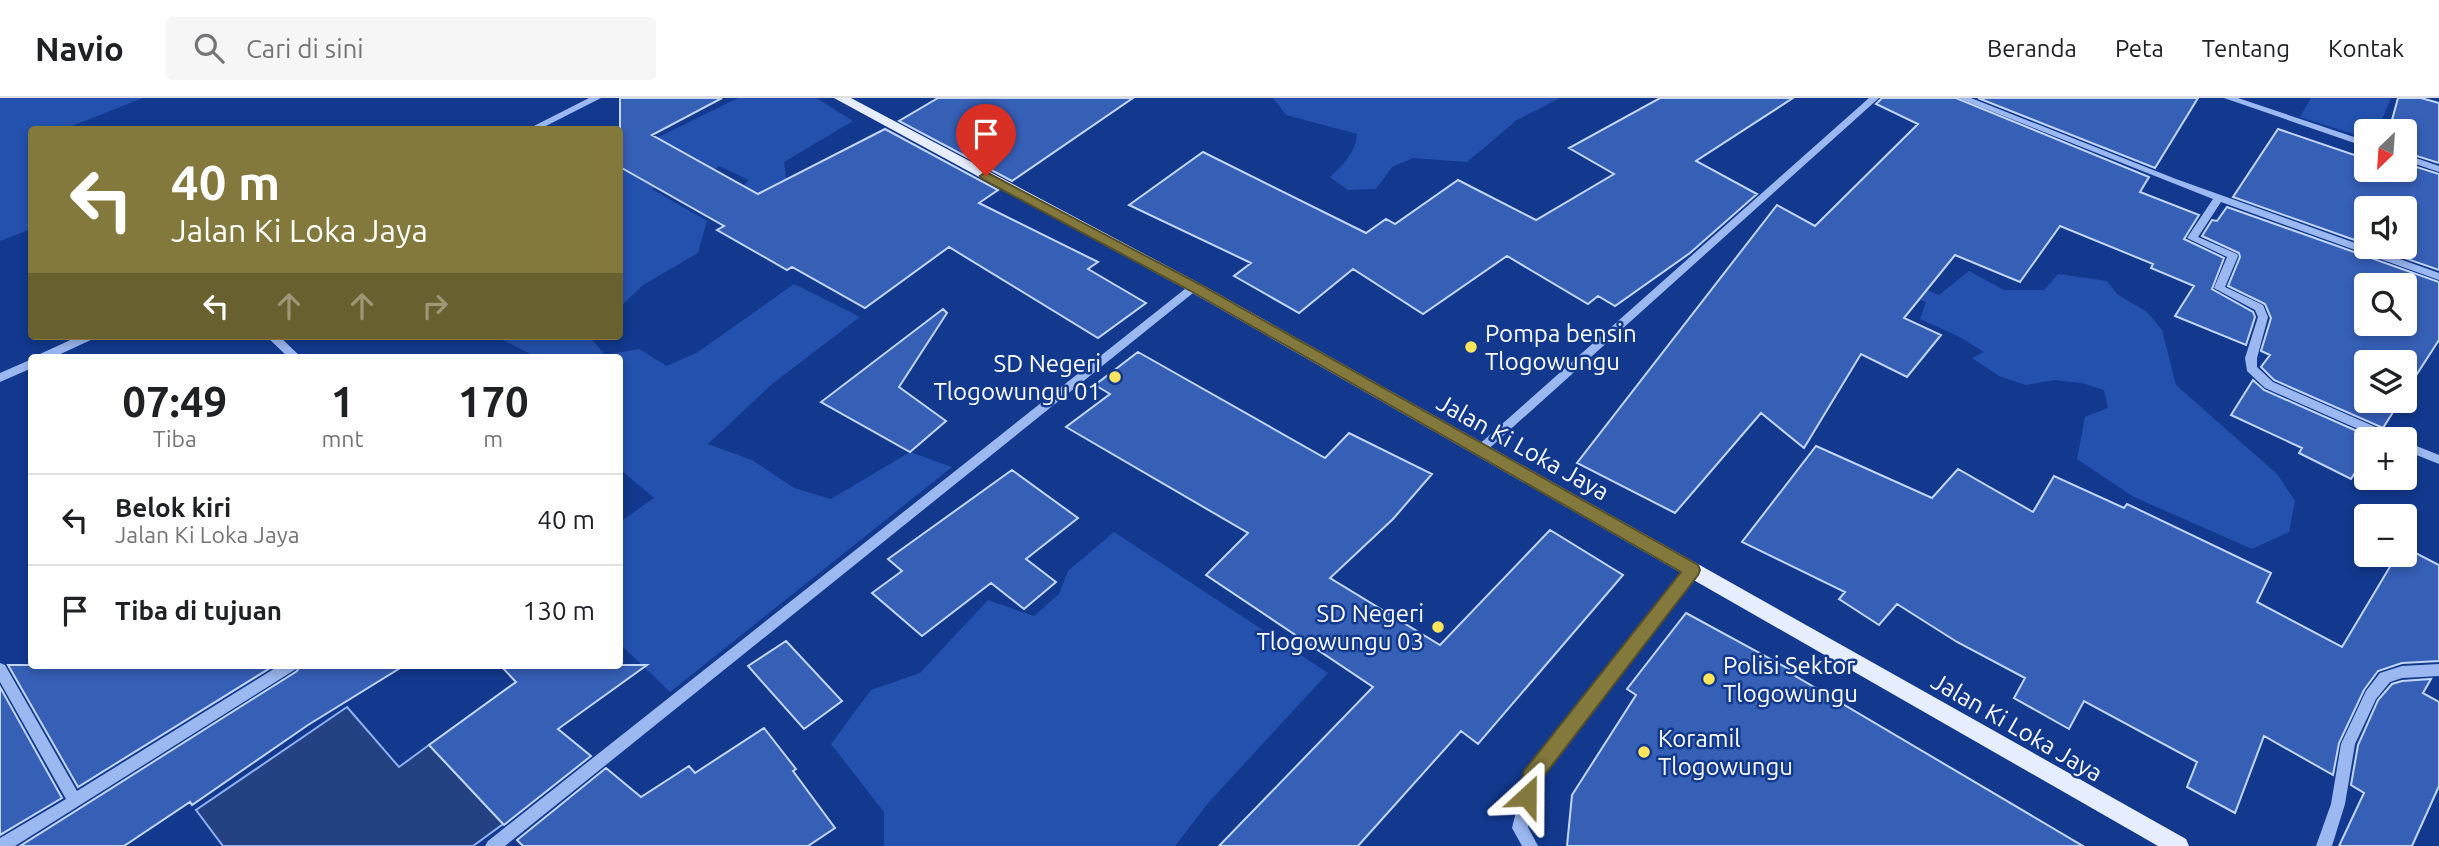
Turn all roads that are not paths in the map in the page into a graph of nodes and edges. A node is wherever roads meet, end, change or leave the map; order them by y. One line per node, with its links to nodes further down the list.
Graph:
1 (596, 98): 6 (street)
2 (841, 98): 12 (main road, Jalan Ki Loka Jaya)
3 (1874, 98): 20 (street)
4 (1963, 98): 10 (street)
5 (2229, 98): 7 (street)
6 (538, 126)
7 (2354, 140)
8 (2417, 161): 9 (street)
9 (2439, 169)
10 (2218, 197): 11 (street); 19 (street)
11 (2439, 277)
12 (1194, 287): 20 (main road, Jalan Ki Loka Jaya); 29 (street)
13 (81, 340): 15 (street)
14 (276, 340): 16 (street)
15 (52, 354)
16 (292, 354)
17 (28, 365): 18 (street)
18 (0, 378)
19 (2365, 427)
20 (1479, 451): 23 (main road, Jalan Ki Loka Jaya)
21 (2417, 451): 22 (street)
22 (2439, 460)
23 (1692, 570): 30 (street); 31 (main road, Jalan Ki Loka Jaya)
24 (0, 669): 27 (street)
25 (285, 669): 27 (street)
26 (2439, 670): 32 (street)
27 (75, 801): 28 (street)
28 (2, 846)
29 (494, 846)
30 (1531, 846)
31 (2178, 846)
32 (2324, 846)

